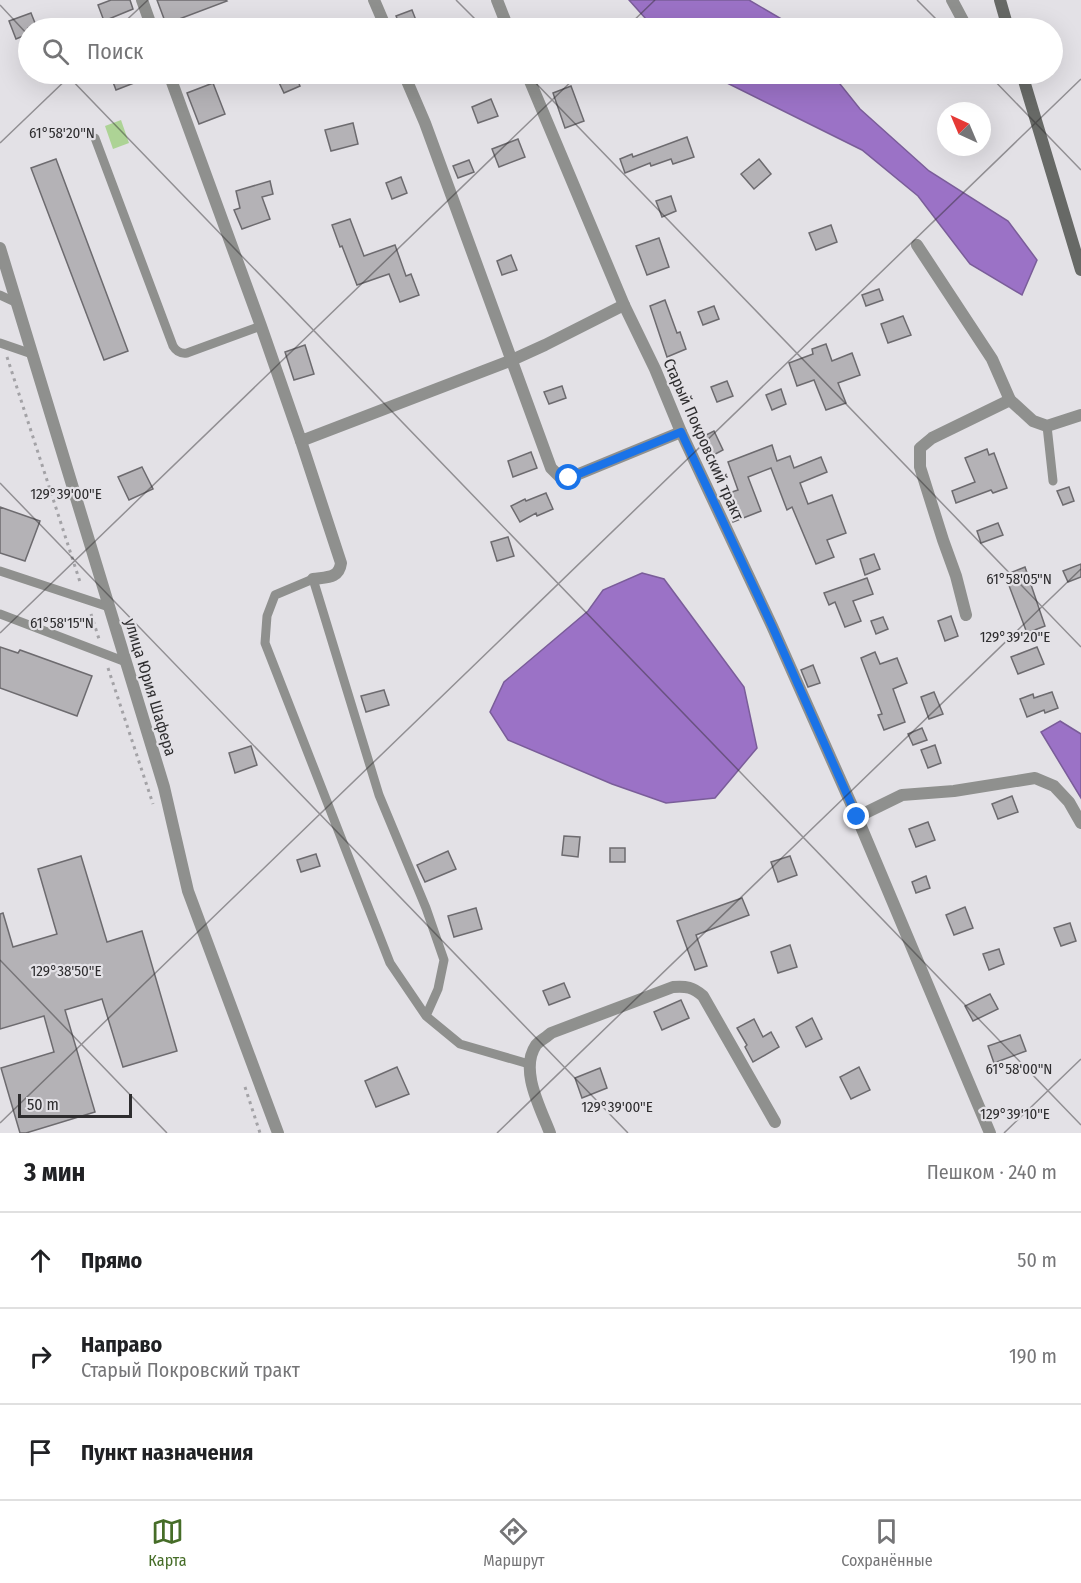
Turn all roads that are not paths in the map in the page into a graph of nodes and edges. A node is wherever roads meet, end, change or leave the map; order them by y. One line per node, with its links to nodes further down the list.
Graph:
1 (142, 0): 6 (street)
2 (374, 0): 7 (street)
3 (497, 0): 8 (street)
4 (952, 0): 9 (street)
5 (1000, 0): 10 (main road)
6 (148, 18)
7 (382, 18)
8 (504, 18)
9 (962, 18)
10 (1005, 18)
11 (173, 84): 22 (street)
12 (409, 84): 25 (street)
13 (531, 84): 21 (street, Старый Покровский тракт)
14 (1023, 84): 18 (main road)
15 (95, 138): 22 (lane)
16 (916, 245): 26 (street)
17 (0, 248): 20 (street, улица Юрия Шафера)
18 (1081, 270)
19 (0, 295): 20 (lane)
20 (16, 303): 24 (street, улица Юрия Шафера)
21 (624, 305): 25 (street); 29 (street, Старый Покровский тракт)
22 (261, 326): 30 (street)
23 (1, 343): 24 (lane)
24 (32, 354): 34 (street, улица Юрия Шафера)
25 (512, 360): 29 (street); 30 (street)
26 (1010, 400): 28 (street); 36 (street)
27 (1081, 415): 28 (street)
28 (1047, 426): 31 (lane)
29 (681, 432): 38 (street, Старый Покровский тракт)
30 (301, 441): 33 (street)
31 (1053, 481)
32 (0, 571): 34 (lane)
33 (313, 579): 40 (lane); 40 (lane)
34 (109, 607): 37 (street, улица Юрия Шафера)
35 (0, 614): 37 (lane)
36 (966, 615)
37 (126, 662): 43 (street, улица Юрия Шафера)
38 (857, 817): 39 (street); 45 (street, Старый Покровский тракт)
39 (1081, 823)
40 (426, 1016): 41 (lane)
41 (529, 1064): 42 (street); 44 (street)
42 (775, 1122)
43 (278, 1133)
44 (550, 1133)
45 (990, 1133)

